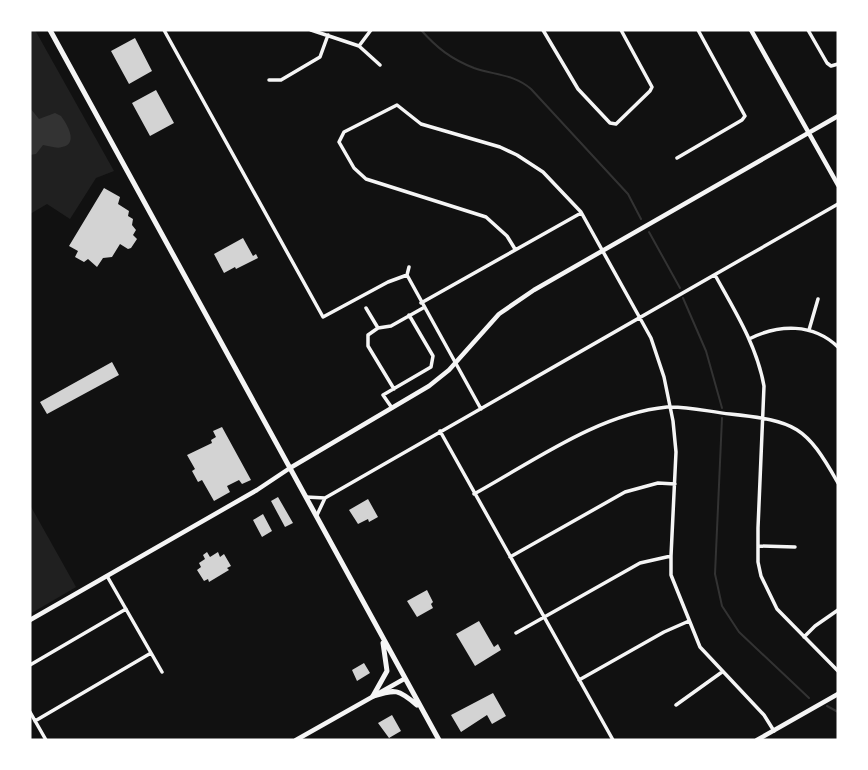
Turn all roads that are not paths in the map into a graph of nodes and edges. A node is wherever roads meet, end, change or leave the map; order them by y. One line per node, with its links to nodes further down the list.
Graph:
1 (50, 30): 42 (main road)
2 (164, 30): 24 (street)
3 (311, 30): 10 (street)
4 (371, 30): 11 (street)
5 (543, 30): 6 (street)
6 (621, 30)
7 (698, 30): 17 (street)
8 (751, 30): 16 (street)
9 (808, 30): 12 (street)
10 (328, 35): 11 (street); 14 (street)
11 (359, 46): 13 (street)
12 (838, 64)
13 (380, 65)
14 (269, 80)
15 (838, 116): 16 (street)
16 (808, 133): 18 (street); 22 (street)
17 (677, 158)
18 (838, 185)
19 (838, 204): 25 (street)
20 (581, 212): 21 (street); 21 (street); 22 (street)
21 (515, 250): 27 (street)
22 (602, 250): 30 (street); 35 (street)
23 (409, 267): 24 (street)
24 (407, 275): 27 (street)
25 (715, 275): 30 (street); 33 (street)
26 (818, 299): 32 (street)
27 (422, 305): 29 (street); 35 (street)
28 (366, 308): 31 (street)
29 (409, 316): 31 (street); 36 (street)
30 (639, 318): 37 (street); 39 (street)
31 (379, 328): 36 (street)
32 (809, 330): 33 (street); 34 (street)
33 (749, 339): 40 (street)
34 (838, 347)
35 (455, 363): 38 (street); 39 (street)
36 (394, 389): 38 (street)
37 (670, 407): 40 (street); 43 (street); 45 (street)
38 (392, 408): 42 (street)
39 (481, 409): 41 (street)
40 (764, 420): 44 (street); 49 (street)
41 (440, 431): 45 (street); 47 (street)
42 (290, 468): 46 (main road); 53 (street)
43 (675, 484): 51 (street); 52 (street)
44 (838, 484)
45 (474, 494): 52 (street)
46 (305, 496): 47 (street); 48 (main road)
47 (325, 498): 48 (street)
48 (316, 517): 61 (main road)
49 (758, 546): 50 (street); 60 (street)
50 (796, 547)
51 (671, 555): 56 (street); 58 (street)
52 (510, 557): 56 (street)
53 (107, 576): 54 (street); 57 (street)
54 (126, 609): 62 (street); 63 (street)
55 (838, 610): 60 (street)
56 (544, 617): 59 (street); 68 (street)
57 (30, 620)
58 (689, 621): 66 (street); 68 (street)
59 (516, 633)
60 (804, 636): 64 (street)
61 (383, 640): 67 (main road); 70 (main road)
62 (151, 653): 65 (street); 74 (street)
63 (30, 665)
64 (838, 671)
65 (162, 672)
66 (722, 672): 71 (street); 75 (street)
67 (404, 679): 70 (street); 72 (main road)
68 (579, 680): 79 (street)
69 (838, 694): 75 (street)
70 (373, 696): 72 (main road); 77 (street)
71 (676, 705)
72 (420, 708): 78 (main road)
73 (30, 712): 74 (street)
74 (35, 721): 76 (street)
75 (774, 731): 80 (street)
76 (46, 740)
77 (296, 740)
78 (439, 740)
79 (613, 740)
80 (757, 740)

